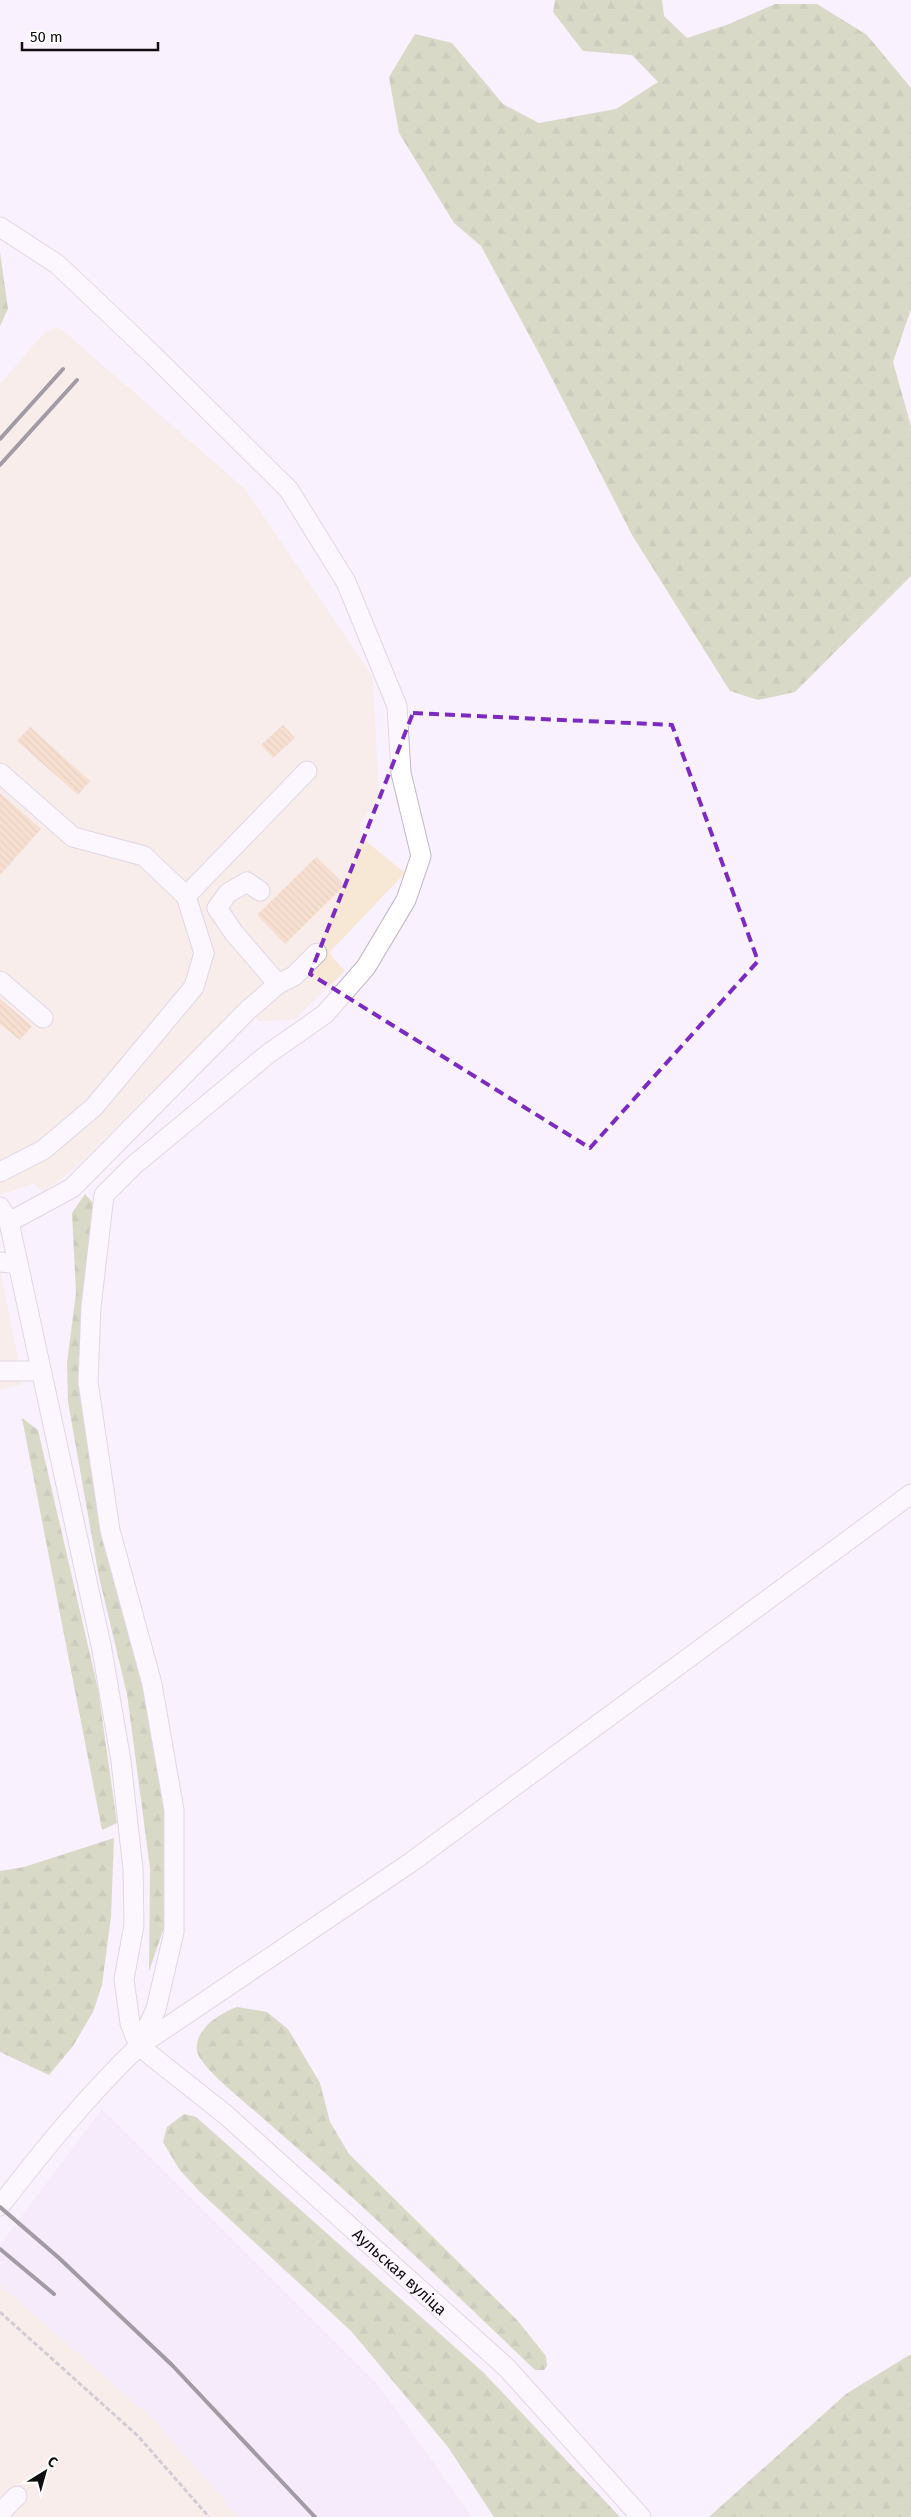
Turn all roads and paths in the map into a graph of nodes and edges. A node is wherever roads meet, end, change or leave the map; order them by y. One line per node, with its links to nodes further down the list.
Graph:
1 (0, 227): 16 (street)
2 (307, 771): 5 (street)
3 (0, 773): 5 (street)
4 (260, 891): 8 (street)
5 (186, 896): 10 (street)
6 (316, 953): 8 (street)
7 (0, 981): 9 (street)
8 (278, 984): 11 (street)
9 (42, 1018)
10 (0, 1172)
11 (5, 1214): 12 (street)
12 (9, 1263): 14 (street)
13 (0, 1371): 14 (street)
14 (41, 1371): 16 (street)
15 (911, 1494): 16 (street)
16 (139, 2046): 17 (street); 22 (street, Аульская вуліца)
17 (0, 2206)
18 (0, 2312): 21 (path)
19 (18, 2496): 20 (street)
20 (0, 2513)
21 (209, 2517)
22 (641, 2517)

